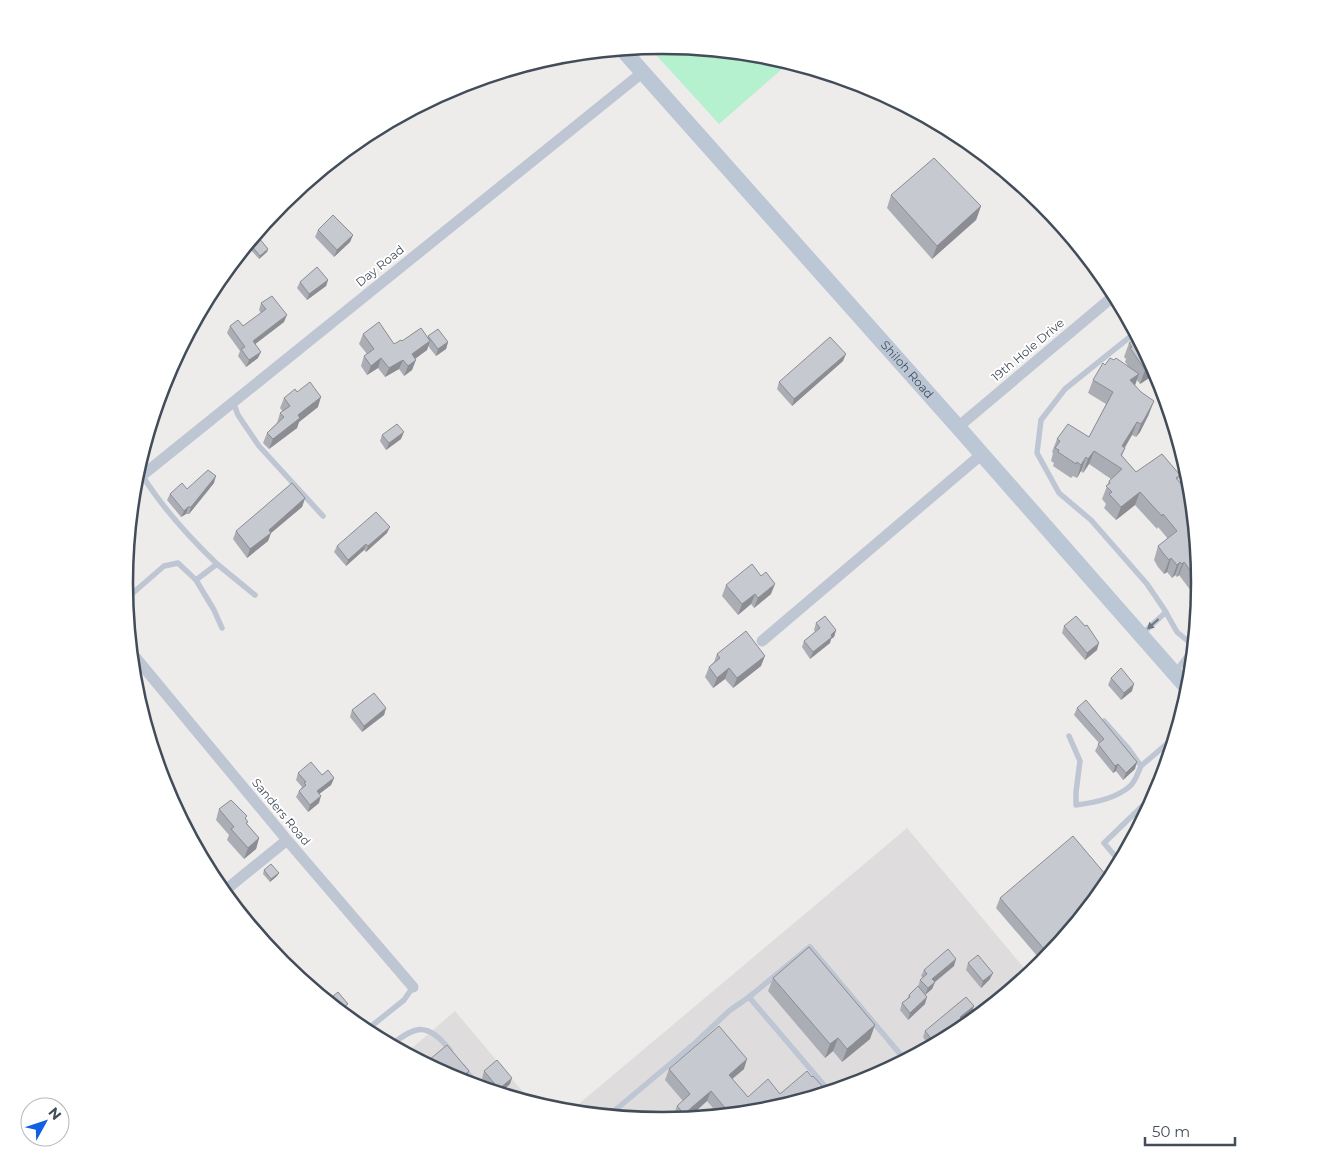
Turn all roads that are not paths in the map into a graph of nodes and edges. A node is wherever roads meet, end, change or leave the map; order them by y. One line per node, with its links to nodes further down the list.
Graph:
1 (628, 55): 2 (main road, Shiloh Road)
2 (643, 72): 5 (street, Day Road); 6 (main road, Shiloh Road)
3 (1109, 300): 6 (street, 19th Hole Drive)
4 (1131, 336): 15 (lane)
5 (233, 402): 8 (street, Day Road); 10 (lane)
6 (958, 427): 7 (main road, Shiloh Road)
7 (982, 454): 17 (main road, Shiloh Road); 18 (street)
8 (144, 474)
9 (143, 482): 11 (lane)
10 (323, 516)
11 (218, 564): 12 (lane); 14 (lane)
12 (196, 580): 13 (lane); 16 (lane)
13 (133, 593)
14 (255, 595)
15 (1166, 612): 17 (lane, one-way to 17); 19 (lane)
16 (222, 628)
17 (1140, 635): 22 (main road, Shiloh Road)
18 (762, 640)
19 (1189, 642)
20 (1188, 655): 22 (lane)
21 (138, 661): 29 (street, Sanders Road)
22 (1174, 673): 23 (main road, Shiloh Road)
23 (1183, 683)
24 (1104, 721): 27 (lane)
25 (1069, 736): 27 (lane)
26 (1167, 743): 27 (lane)
27 (1141, 766)
28 (1144, 804): 30 (lane)
29 (287, 840): 31 (street); 32 (street, Sanders Road)
30 (1116, 857)
31 (229, 887)
32 (413, 987): 34 (lane)
33 (749, 997): 37 (lane); 40 (lane); 41 (lane)
34 (371, 1026)
35 (396, 1041): 36 (lane)
36 (452, 1054)
37 (902, 1056)
38 (458, 1061): 39 (lane)
39 (471, 1077)
40 (825, 1087)
41 (613, 1111)

